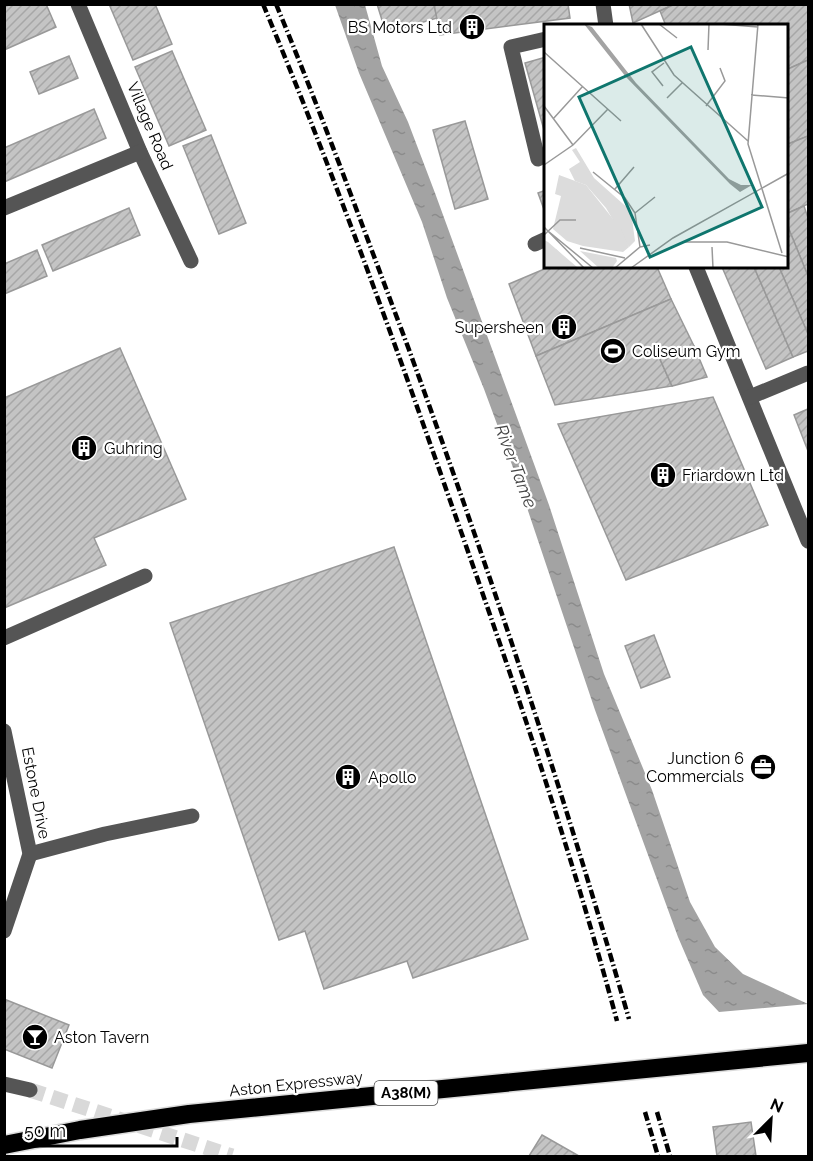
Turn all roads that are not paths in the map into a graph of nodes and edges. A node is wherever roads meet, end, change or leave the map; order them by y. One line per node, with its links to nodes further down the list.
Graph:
1 (78, 4): 5 (street, Village Road)
2 (603, 4): 3 (street)
3 (606, 24)
4 (544, 39): 6 (street)
5 (140, 152): 7 (street); 8 (street, Village Road)
6 (538, 159)
7 (4, 208)
8 (190, 261)
9 (696, 268): 11 (street)
10 (808, 373): 11 (street)
11 (750, 397): 12 (street)
12 (808, 541)
13 (145, 576): 14 (street)
14 (4, 638)
15 (4, 731): 17 (street, Estone Drive)
16 (192, 816): 17 (street)
17 (30, 854): 18 (street, Estone Drive)
18 (4, 931)
19 (808, 1053): 22 (highway, Aston Expressway / A38(M), bridge)
20 (4, 1084): 21 (street)
21 (30, 1089)
22 (4, 1145)

